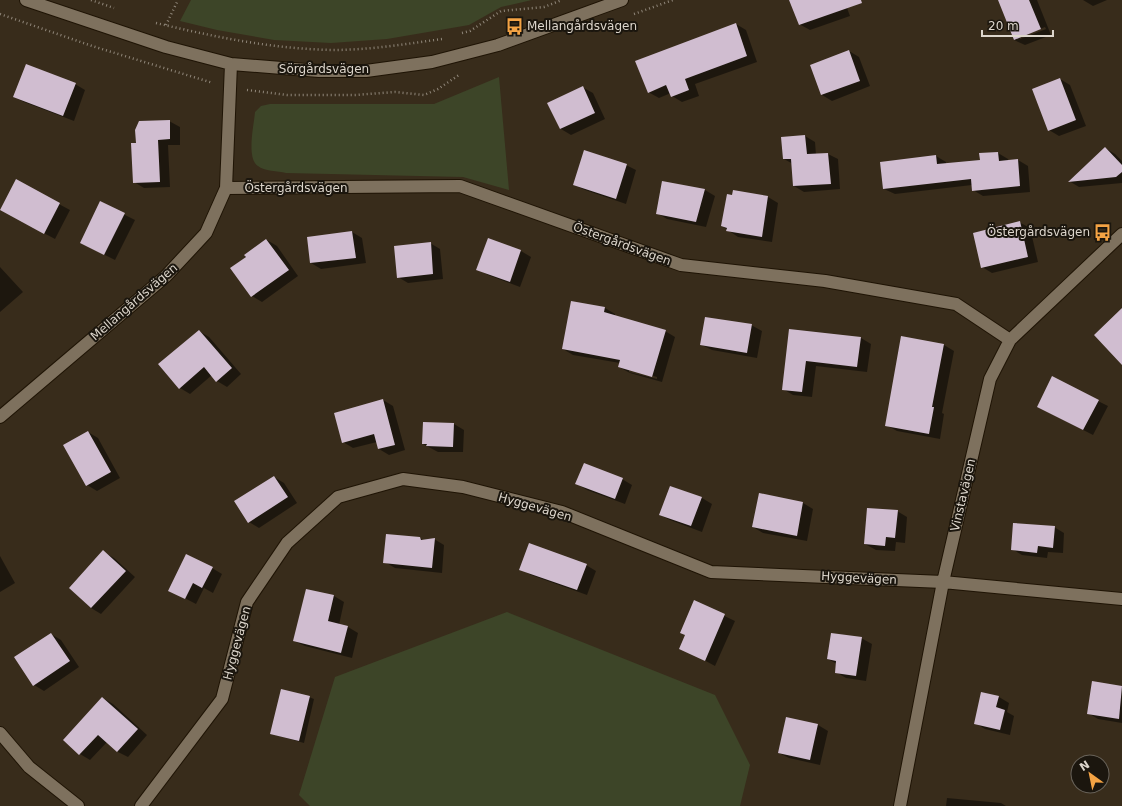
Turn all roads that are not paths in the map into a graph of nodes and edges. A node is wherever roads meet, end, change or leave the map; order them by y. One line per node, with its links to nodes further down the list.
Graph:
1 (26, 0): 3 (street, Sörgårdsvägen)
2 (622, 0): 3 (street, Sörgårdsvägen)
3 (231, 64): 4 (street, Mellangårdsvägen)
4 (226, 188): 6 (street, Östergårdsvägen); 7 (street, Mellangårdsvägen)
5 (1122, 234): 6 (street, Vinstavägen)
6 (1010, 340): 8 (street, Vinstavägen)
7 (0, 417)
8 (943, 582): 9 (street, Hyggevägen); 12 (street, Hyggevägen); 13 (street, Vinstavägen)
9 (1122, 599)
10 (0, 733): 11 (street)
11 (78, 806)
12 (141, 806)
13 (900, 806)

